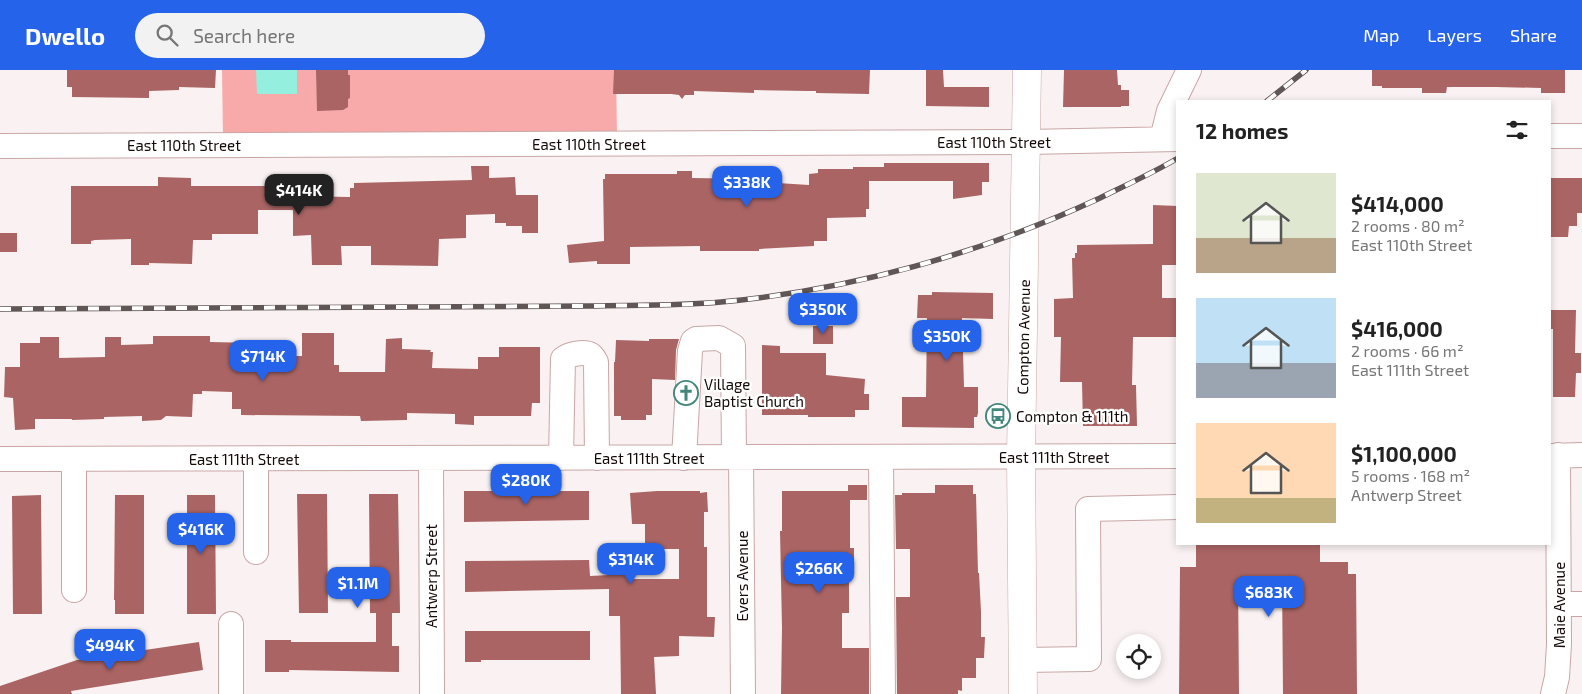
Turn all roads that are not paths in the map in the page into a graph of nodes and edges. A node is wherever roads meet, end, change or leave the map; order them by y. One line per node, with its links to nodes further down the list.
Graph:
1 (1027, 70): 6 (main road, Compton Avenue)
2 (1189, 70): 5 (street)
3 (1551, 136): 4 (street)
4 (1582, 136)
5 (1170, 139): 6 (street, East 110th Street)
6 (1026, 142): 7 (street, East 110th Street); 12 (main road, Compton Avenue)
7 (0, 146)
8 (1554, 455): 9 (street); 24 (street, Maie Avenue)
9 (1582, 455)
10 (1176, 456): 12 (street, East 111th Street)
11 (881, 457): 12 (street, East 111th Street); 17 (street, East 111th Street); 30 (street)
12 (1021, 457): 26 (main road, Compton Avenue)
13 (430, 458): 14 (street, East 111th Street); 20 (street, East 111th Street); 28 (street, Antwerp Street)
14 (561, 458): 15 (street, East 111th Street); 15 (street)
15 (597, 458): 16 (street, East 111th Street)
16 (684, 458): 17 (street, East 111th Street); 17 (street, Evers Avenue)
17 (737, 458): 29 (street, Evers Avenue)
18 (0, 459): 19 (street, East 111th Street)
19 (74, 459): 20 (street, East 111th Street); 23 (street)
20 (256, 459): 22 (street)
21 (1176, 508): 26 (street)
22 (256, 552)
23 (74, 590)
24 (1570, 604): 32 (street, Maie Avenue)
25 (231, 624): 27 (street)
26 (1022, 660): 31 (main road, Compton Avenue)
27 (231, 694)
28 (432, 694)
29 (743, 694)
30 (883, 694)
31 (1023, 694)
32 (1553, 694)

